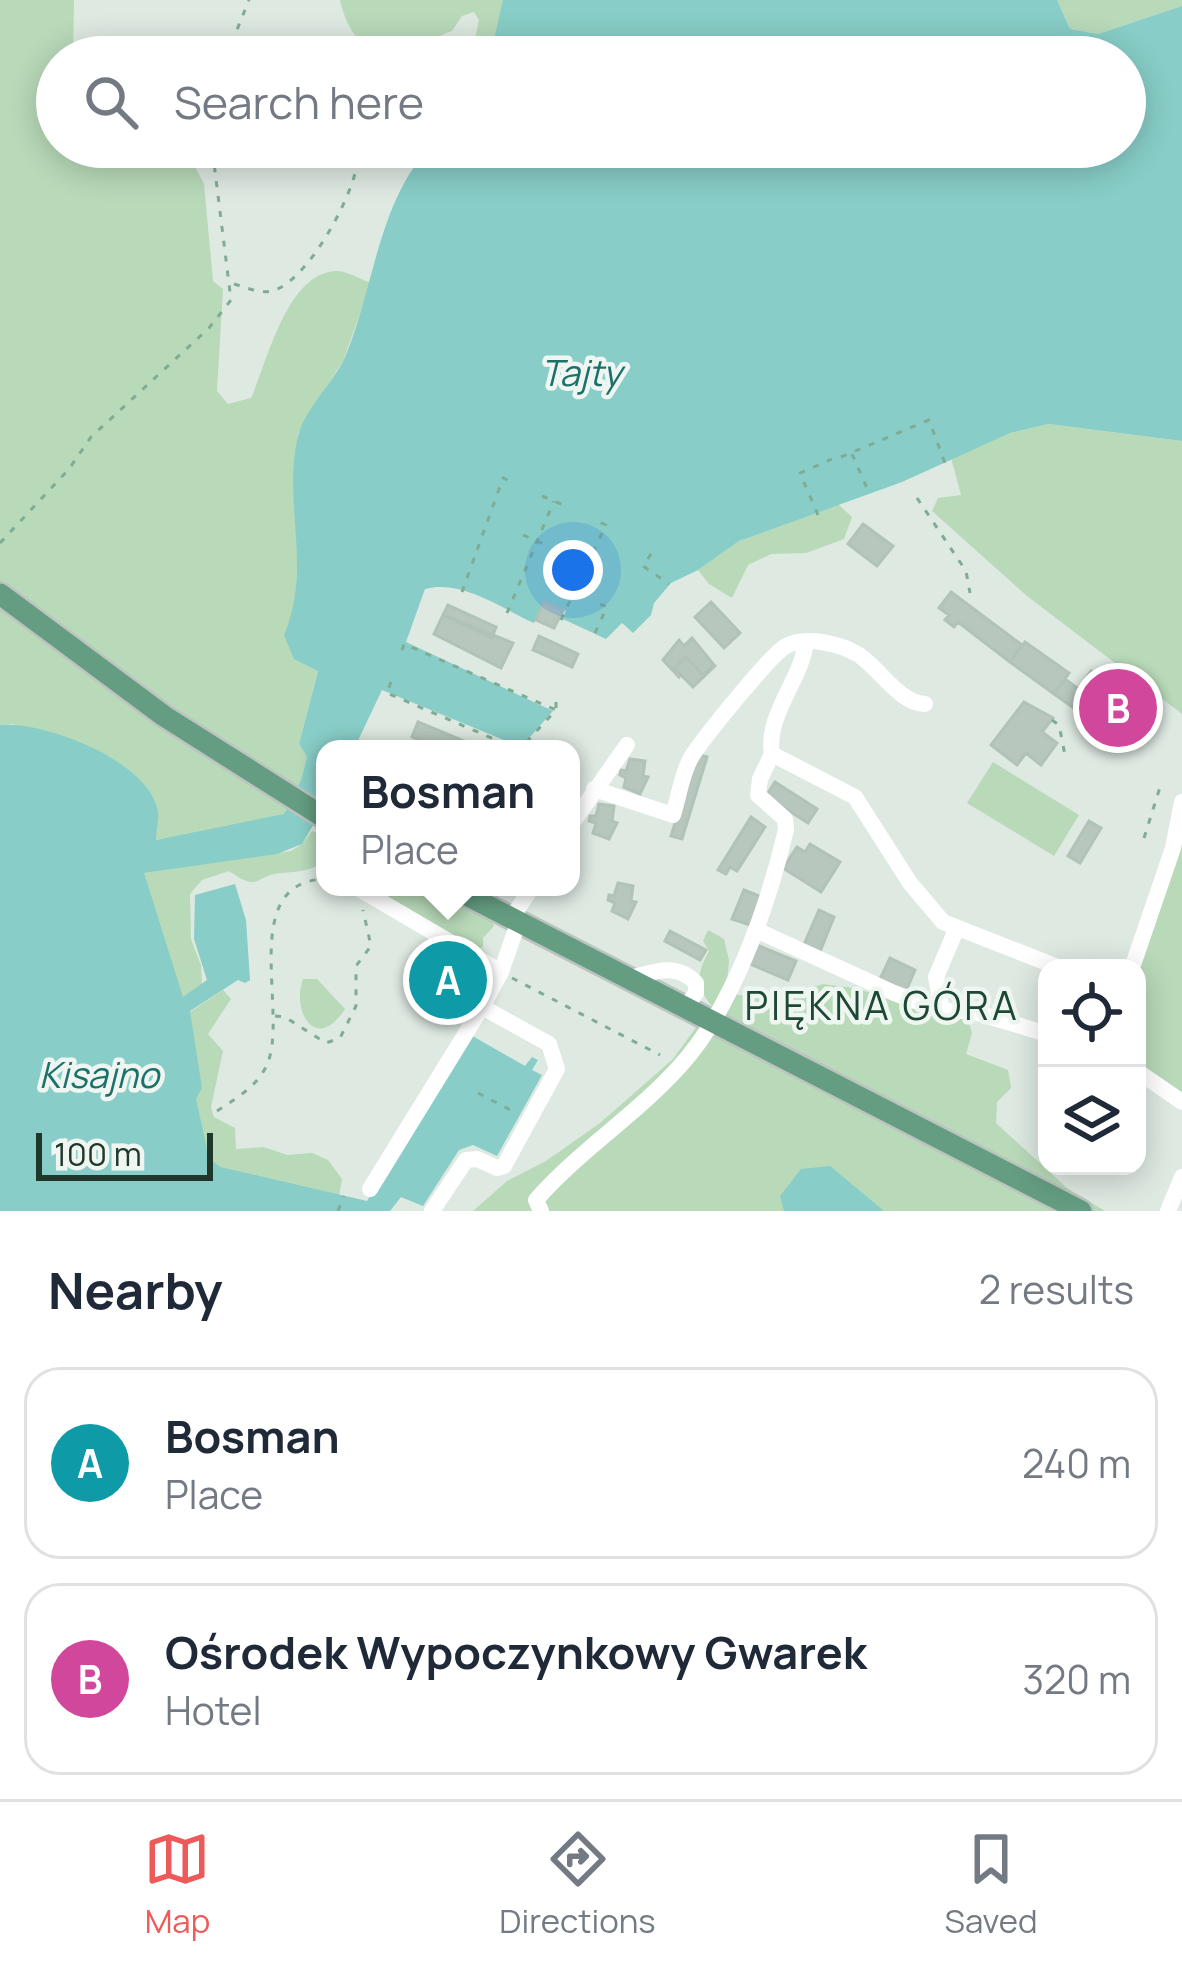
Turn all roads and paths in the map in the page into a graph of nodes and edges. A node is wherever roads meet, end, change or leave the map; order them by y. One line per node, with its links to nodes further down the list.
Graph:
1 (249, 0): 2 (path)
2 (234, 36)
3 (213, 168): 5 (path)
4 (357, 168): 5 (path)
5 (231, 283): 22 (path)
6 (851, 452): 7 (path); 9 (path); 11 (path)
7 (841, 457)
8 (832, 459): 16 (path)
9 (946, 466)
10 (514, 483): 17 (path)
11 (870, 495)
12 (542, 496): 14 (path)
13 (917, 499): 29 (path)
14 (554, 501): 15 (path); 21 (path)
15 (566, 506)
16 (818, 515)
17 (488, 520): 19 (path); 28 (path)
18 (595, 520): 26 (path)
19 (500, 525)
20 (523, 535): 21 (path)
21 (537, 541): 23 (path); 32 (path)
22 (0, 543)
23 (548, 546)
24 (651, 554): 27 (path)
25 (574, 558): 26 (path)
26 (585, 563): 33 (path)
27 (669, 584)
28 (462, 592)
29 (970, 592)
30 (0, 594): 50 (main road)
31 (598, 603): 34 (path)
32 (507, 613)
33 (560, 620)
34 (595, 633)
35 (806, 642): 39 (street); 45 (street); 48 (street)
36 (401, 654): 40 (path)
37 (392, 682): 42 (path)
38 (556, 696): 40 (path)
39 (925, 704)
40 (556, 710): 43 (path)
41 (1052, 720): 46 (path)
42 (496, 740)
43 (528, 740)
44 (627, 745): 48 (street)
45 (772, 754): 59 (street); 60 (street)
46 (1066, 755)
47 (1161, 784): 52 (path)
48 (594, 789): 51 (street)
49 (1182, 802): 61 (street)
50 (316, 812)
51 (580, 812)
52 (1144, 838)
53 (316, 879): 68 (path)
54 (361, 896): 68 (path)
55 (370, 896): 63 (street)
56 (468, 896): 58 (main road)
57 (528, 896): 58 (street)
58 (515, 921): 63 (street); 64 (main road)
59 (956, 930): 62 (street); 67 (street)
60 (758, 931): 67 (street); 69 (street)
61 (1135, 959)
62 (1038, 960)
63 (501, 972): 65 (street); 71 (path)
64 (626, 979): 66 (main road); 66 (street)
65 (482, 1007): 78 (street); 81 (street)
66 (684, 1009): 69 (main road)
67 (942, 1011): 70 (street)
68 (273, 1016): 75 (path)
69 (710, 1023): 82 (street); 83 (main road)
70 (1038, 1031)
71 (660, 1055)
72 (1146, 1077): 74 (street)
73 (478, 1093): 76 (path)
74 (1182, 1102)
75 (217, 1111)
76 (520, 1115)
77 (1182, 1177): 84 (street)
78 (370, 1189)
79 (344, 1196): 80 (path)
80 (338, 1211)
81 (432, 1211)
82 (541, 1211)
83 (1081, 1211)
84 (1168, 1211)

